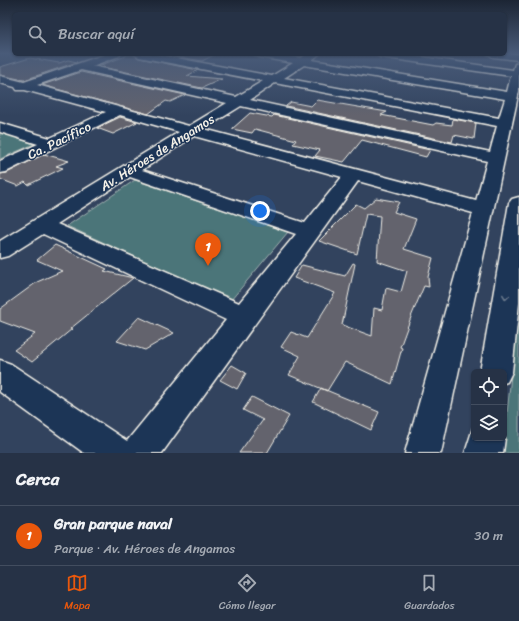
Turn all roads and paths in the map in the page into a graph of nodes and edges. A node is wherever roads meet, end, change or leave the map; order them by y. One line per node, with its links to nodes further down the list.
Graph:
1 (50, 74): 9 (street)
2 (135, 74): 11 (street)
3 (247, 74): 7 (street)
4 (281, 74): 7 (street, Av. Héroes de Angamos)
5 (394, 74): 10 (street)
6 (517, 74): 10 (street)
7 (273, 79): 11 (street, Av. Héroes de Angamos); 13 (street)
8 (3, 85): 9 (street)
9 (24, 86): 12 (street)
10 (511, 96): 13 (street)
11 (238, 101): 15 (street, Av. Héroes de Angamos); 17 (street)
12 (118, 111): 15 (street); 16 (street, Ca. Pacífico)
13 (504, 123): 17 (street)
14 (0, 127): 16 (street)
15 (190, 131): 19 (street, Av. Héroes de Angamos); 20 (street)
16 (51, 143): 18 (street, Ca. Pacífico)
17 (495, 158): 22 (street)
18 (0, 168)
19 (128, 171): 23 (street, Av. Héroes de Angamos); 24 (street)
20 (353, 174): 22 (street); 24 (street)
21 (519, 203): 27 (main road, one-way to 27)
22 (482, 209): 32 (street)
23 (41, 225): 25 (street, Av. Héroes de Angamos); 26 (street)
24 (309, 231): 26 (street)
25 (0, 251)
26 (245, 317): 31 (street)
27 (496, 369)
28 (0, 374): 30 (street)
29 (486, 441): 33 (main road)
30 (114, 453)
31 (140, 453)
32 (423, 453)
33 (484, 453)

